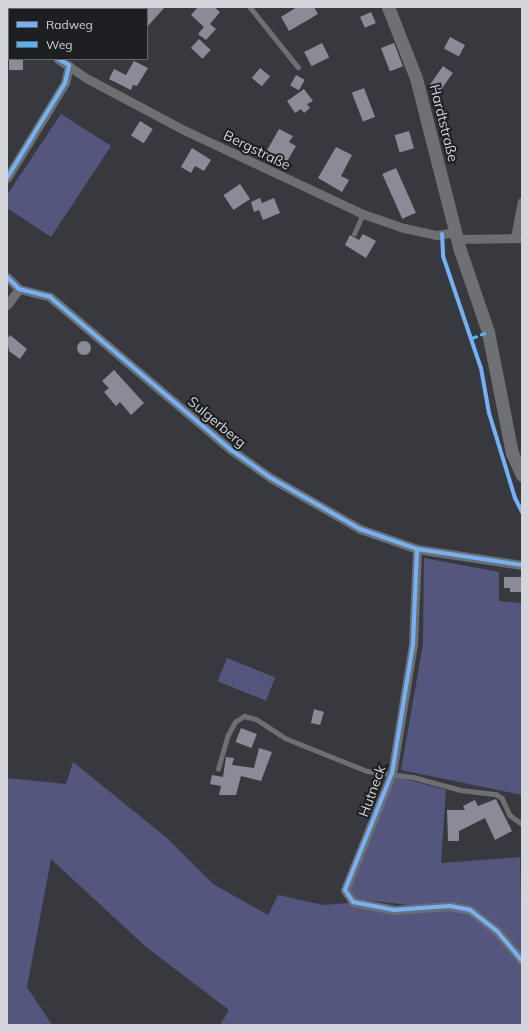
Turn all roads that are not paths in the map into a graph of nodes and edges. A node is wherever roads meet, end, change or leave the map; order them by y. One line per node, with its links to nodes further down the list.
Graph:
1 (250, 7): 4 (lane)
2 (388, 7): 10 (main road, Hardtstraße)
3 (72, 62): 5 (street); 7 (street, Bergstraße)
4 (298, 66)
5 (7, 178)
6 (522, 202): 9 (street)
7 (363, 214): 8 (lane); 10 (street, Bergstraße)
8 (354, 234)
9 (518, 237): 10 (street, Bergstraße)
10 (457, 241): 14 (main road, Hardtstraße)
11 (7, 277): 12 (street)
12 (19, 289): 13 (street); 15 (street, Sulgerberg)
13 (7, 305)
14 (522, 475)
15 (417, 549): 16 (street); 18 (street, Hutneck)
16 (522, 565)
17 (218, 769): 18 (lane, Hutneck)
18 (392, 773): 19 (lane, Hutneck); 20 (street, Hutneck)
19 (522, 824)
20 (522, 961)

